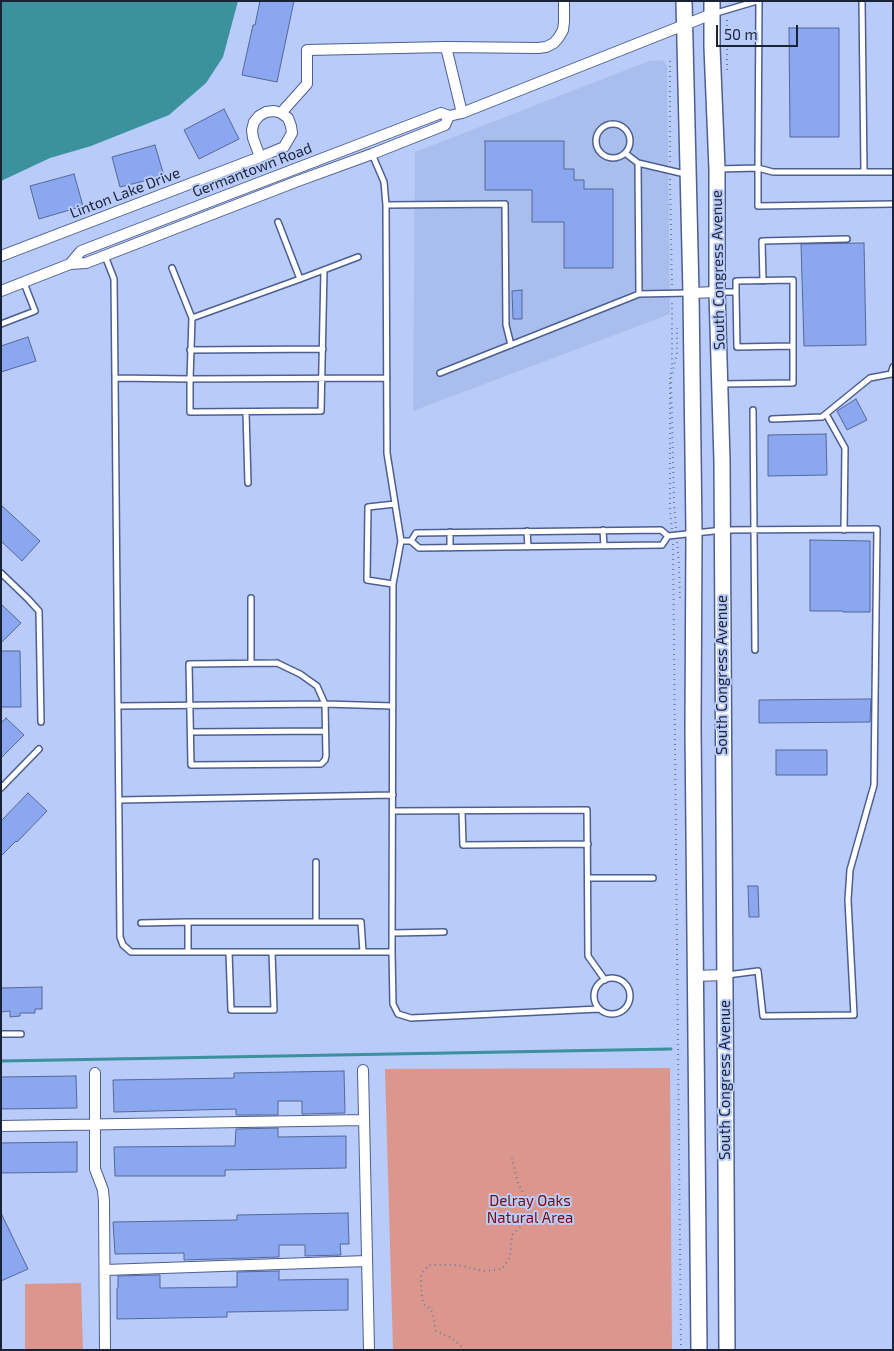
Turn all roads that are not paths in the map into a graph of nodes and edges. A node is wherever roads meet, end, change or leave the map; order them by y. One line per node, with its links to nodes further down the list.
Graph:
1 (564, 1): 7 (street)
2 (684, 1): 6 (main road, South Congress Avenue)
3 (758, 1): 5 (lane); 16 (lane)
4 (862, 1): 18 (lane)
5 (712, 7): 6 (street, Germantown Road); 17 (main road, South Congress Avenue)
6 (684, 25): 9 (street, Germantown Road); 20 (main road, South Congress Avenue)
7 (446, 47): 8 (street); 9 (street)
8 (281, 113): 14 (street, Linton Lake Drive); 14 (street)
9 (462, 113): 10 (street, Germantown Road)
10 (449, 116): 11 (street, Germantown Road); 13 (street, Germantown Road)
11 (414, 123): 13 (street); 21 (street, Germantown Road)
12 (625, 153): 12 (lane); 15 (lane)
13 (372, 154): 23 (lane); 27 (street, Germantown Road)
14 (260, 157): 26 (street, Linton Lake Drive)
15 (638, 163): 20 (lane); 39 (lane)
16 (758, 168): 17 (lane); 18 (lane); 22 (lane)
17 (717, 169): 36 (main road, South Congress Avenue)
18 (864, 172): 19 (lane)
19 (893, 172)
20 (688, 174): 38 (main road, South Congress Avenue)
21 (204, 204): 27 (street); 29 (street, Germantown Road)
22 (893, 204)
23 (386, 205): 42 (lane); 50 (lane)
24 (278, 222): 32 (lane)
25 (847, 239): 33 (lane)
26 (1, 256)
27 (106, 256): 29 (street, Germantown Road); 48 (lane)
28 (358, 257): 31 (lane)
29 (70, 264): 34 (street, Germantown Road)
30 (172, 268): 40 (lane)
31 (324, 270): 32 (lane); 44 (lane)
32 (300, 279): 40 (lane)
33 (763, 281): 37 (lane); 43 (lane)
34 (24, 282): 35 (street, Germantown Road); 41 (lane)
35 (1, 291)
36 (717, 292): 37 (lane); 38 (street); 52 (main road, South Congress Avenue)
37 (736, 292): 43 (lane)
38 (691, 293): 39 (lane); 65 (main road, South Congress Avenue)
39 (639, 294): 42 (lane)
40 (192, 318): 45 (lane)
41 (1, 324)
42 (511, 345): 47 (lane)
43 (793, 346): 52 (lane)
44 (323, 349): 45 (lane); 49 (lane)
45 (190, 350): 51 (lane)
46 (893, 367): 55 (lane)
47 (440, 373)
48 (115, 378): 51 (lane); 79 (lane)
49 (322, 378): 50 (lane); 51 (lane); 54 (lane)
50 (387, 378): 58 (lane)
51 (190, 379): 54 (lane)
52 (720, 384): 60 (main road, South Congress Avenue)
53 (753, 410): 61 (lane)
54 (246, 412): 57 (lane)
55 (826, 414): 56 (lane); 62 (lane)
56 (772, 419)
57 (248, 483)
58 (395, 504): 67 (lane); 73 (lane)
59 (604, 530): 63 (lane); 66 (lane); 69 (lane)
60 (722, 530): 61 (lane); 65 (lane); 104 (main road, South Congress Avenue)
61 (753, 530): 62 (lane); 75 (lane)
62 (844, 530): 104 (lane)
63 (527, 531): 64 (lane); 70 (lane)
64 (450, 532): 68 (lane); 71 (lane)
65 (694, 534): 66 (lane); 105 (main road, South Congress Avenue)
66 (672, 536): 69 (lane)
67 (401, 541): 68 (lane); 73 (lane)
68 (410, 541): 71 (lane)
69 (604, 546): 70 (lane)
70 (528, 547): 71 (lane)
71 (450, 548)
72 (1, 573): 81 (lane)
73 (393, 584): 80 (lane)
74 (251, 598): 76 (lane)
75 (755, 650)
76 (251, 663): 77 (lane); 78 (lane)
77 (190, 704): 78 (lane); 79 (lane); 83 (lane)
78 (325, 704): 80 (lane); 82 (lane)
79 (118, 706): 87 (lane)
80 (393, 706): 86 (lane)
81 (41, 722)
82 (326, 731): 83 (lane); 83 (lane)
83 (191, 732)
84 (39, 749): 85 (lane)
85 (1, 788)
86 (393, 795): 87 (lane); 89 (lane)
87 (119, 800): 99 (lane)
88 (462, 810): 89 (lane); 90 (lane); 90 (lane)
89 (393, 811): 97 (lane)
90 (588, 844): 92 (lane)
91 (316, 862): 95 (lane)
92 (588, 878): 93 (lane); 106 (lane)
93 (653, 878)
94 (188, 922): 95 (lane); 96 (lane); 99 (lane)
95 (316, 922): 102 (lane)
96 (141, 923)
97 (392, 932): 98 (lane); 103 (lane)
98 (444, 932)
99 (188, 952): 100 (lane)
100 (230, 952): 101 (lane); 101 (lane)
101 (272, 952): 102 (lane)
102 (363, 952): 103 (lane)
103 (392, 952): 107 (lane)
104 (724, 975): 105 (street); 120 (main road, South Congress Avenue)
105 (695, 976): 119 (main road, South Congress Avenue)
106 (605, 980): 107 (lane); 107 (lane)
107 (599, 1009)
108 (1, 1034): 109 (lane)
109 (21, 1034)
110 (363, 1070): 112 (street)
111 (95, 1073): 113 (street)
112 (364, 1120): 113 (street); 115 (street)
113 (95, 1124): 114 (street); 116 (street)
114 (1, 1126)
115 (367, 1262): 116 (street); 118 (street)
116 (105, 1270): 117 (street)
117 (105, 1350)
118 (369, 1350)
119 (699, 1350)
120 (727, 1350)

